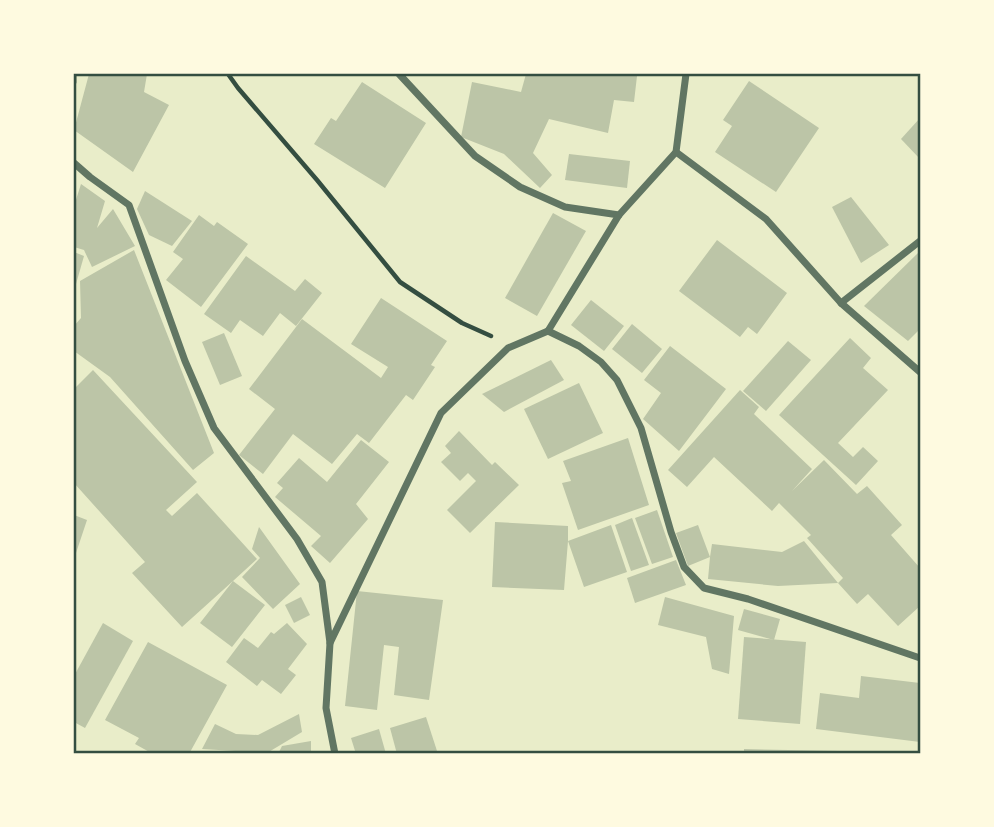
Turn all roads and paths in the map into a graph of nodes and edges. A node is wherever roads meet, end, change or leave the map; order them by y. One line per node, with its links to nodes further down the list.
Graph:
1 (74, 74): 5 (lane)
2 (228, 74): 12 (path)
3 (399, 74): 8 (street)
4 (686, 74): 6 (street)
5 (74, 82)
6 (676, 152): 8 (street); 10 (street)
7 (74, 163): 14 (street)
8 (619, 215): 11 (street)
9 (920, 241): 10 (street)
10 (841, 303): 13 (street)
11 (548, 331): 12 (street); 15 (street)
12 (508, 348): 14 (street)
13 (920, 372)
14 (330, 643): 16 (street)
15 (920, 658)
16 (335, 754)

